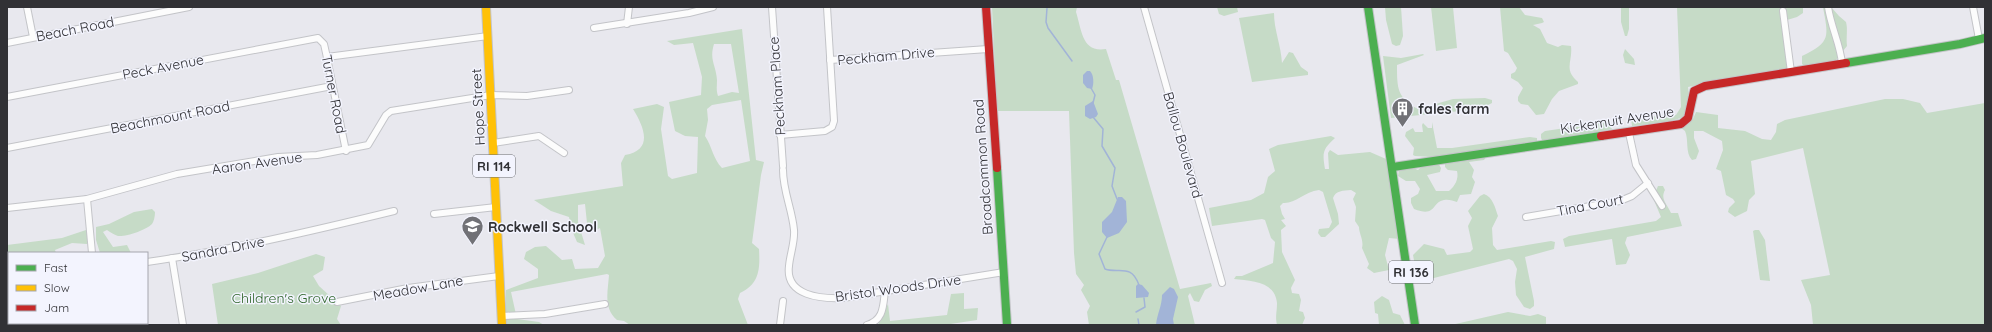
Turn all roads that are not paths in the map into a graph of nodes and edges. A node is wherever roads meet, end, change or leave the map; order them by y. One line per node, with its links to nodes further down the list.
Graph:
1 (27, 7): 17 (street)
2 (189, 7): 17 (street, Beach Road)
3 (486, 7): 16 (street, Hope Street / RI 114)
4 (630, 7): 14 (street)
5 (714, 7): 14 (street)
6 (772, 7): 31 (street, Peckham Place)
7 (827, 7): 23 (street)
8 (986, 7): 21 (street, Broadcommon Road)
9 (1144, 7): 52 (street, Ballou Boulevard)
10 (1368, 7): 37 (street, RI 136)
11 (1828, 7): 24 (street)
12 (1973, 7): 18 (street)
13 (1783, 11): 25 (street)
14 (627, 24): 15 (street)
15 (594, 28)
16 (488, 36): 22 (street); 28 (street, Hope Street / RI 114)
17 (33, 37): 20 (street, Beach Road)
18 (1982, 38): 24 (street, Kickemuit Avenue)
19 (319, 39): 22 (street, Turner Road); 29 (street, Peck Avenue)
20 (7, 43)
21 (988, 48): 23 (street, Peckham Drive); 50 (street, Broadcommon Road)
22 (327, 56): 26 (street, Turner Road)
23 (830, 60): 31 (street, Peckham Drive)
24 (1842, 64): 25 (street, Kickemuit Avenue)
25 (1791, 72): 30 (street, Kickemuit Avenue)
26 (332, 86): 33 (street, Beachmount Road); 34 (street, Turner Road)
27 (569, 90): 28 (street, Aaron Avenue)
28 (491, 95): 32 (street, Hope Street / RI 114); 34 (street, Aaron Avenue)
29 (7, 97)
30 (1629, 133): 37 (street, Kickemuit Avenue); 38 (street)
31 (780, 135): 36 (street, Peckham Place)
32 (493, 143): 35 (street); 41 (street, Hope Street / RI 114)
33 (7, 148)
34 (346, 150): 39 (street, Aaron Avenue)
35 (564, 153)
36 (783, 168): 53 (street, Bristol Woods Drive)
37 (1393, 168): 46 (street, RI 136)
38 (1648, 183): 40 (street); 45 (street, Tina Court)
39 (87, 199): 42 (street, Aaron Avenue); 47 (street)
40 (1662, 206)
41 (496, 207): 44 (street); 51 (street, Hope Street / RI 114)
42 (7, 208)
43 (394, 211): 48 (street, Sandra Drive)
44 (434, 214)
45 (1526, 217)
46 (1400, 219): 63 (street, RI 136); 64 (street, RI 136)
47 (92, 252)
48 (172, 258): 49 (street, Sandra Drive); 58 (street)
49 (148, 262)
50 (1004, 272): 53 (street, Bristol Woods Drive); 62 (street, Broadcommon Road)
51 (499, 276): 55 (street, Meadow Lane); 57 (street, Hope Street / RI 114)
52 (1222, 282)
53 (885, 291): 61 (street)
54 (783, 301): 60 (street)
55 (337, 302)
56 (605, 304): 57 (street)
57 (502, 316): 59 (street, Hope Street / RI 114)
58 (183, 325)
59 (502, 325)
60 (780, 325)
61 (867, 325)
62 (1007, 325)
63 (1415, 325)
64 (1421, 325)

